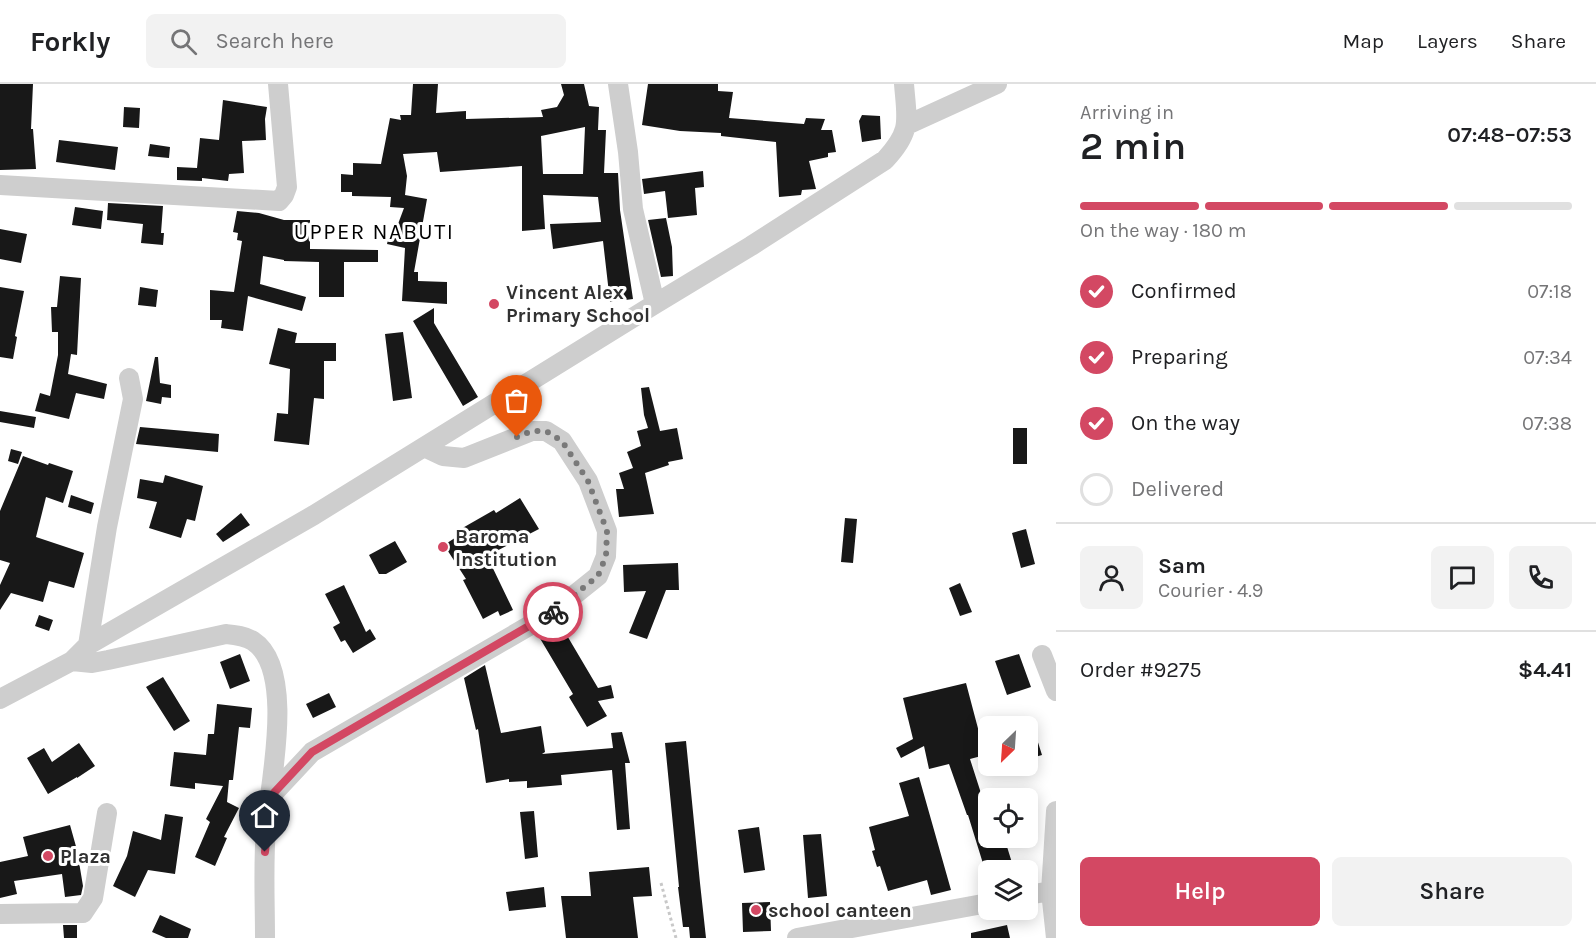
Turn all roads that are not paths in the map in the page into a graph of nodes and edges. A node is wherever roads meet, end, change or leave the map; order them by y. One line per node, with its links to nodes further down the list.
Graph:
1 (278, 84): 6 (street)
2 (618, 84): 7 (street)
3 (904, 84): 5 (street)
4 (997, 84): 5 (street)
5 (907, 125): 7 (street)
6 (0, 185)
7 (655, 304): 9 (street)
8 (129, 378): 10 (street)
9 (423, 447): 10 (street); 16 (street)
10 (88, 645): 12 (street)
11 (1042, 655): 13 (street)
12 (72, 661): 14 (street); 15 (street)
13 (1056, 691)
14 (0, 699)
15 (276, 748): 16 (street); 17 (street)
16 (312, 752): 17 (street)
17 (270, 797): 24 (street)
18 (1056, 812): 20 (street)
19 (107, 813): 23 (street)
20 (1050, 891): 21 (street); 26 (street)
21 (1038, 894)
22 (978, 905): 25 (street)
23 (0, 914)
24 (265, 938)
25 (797, 938)
26 (1056, 938)

